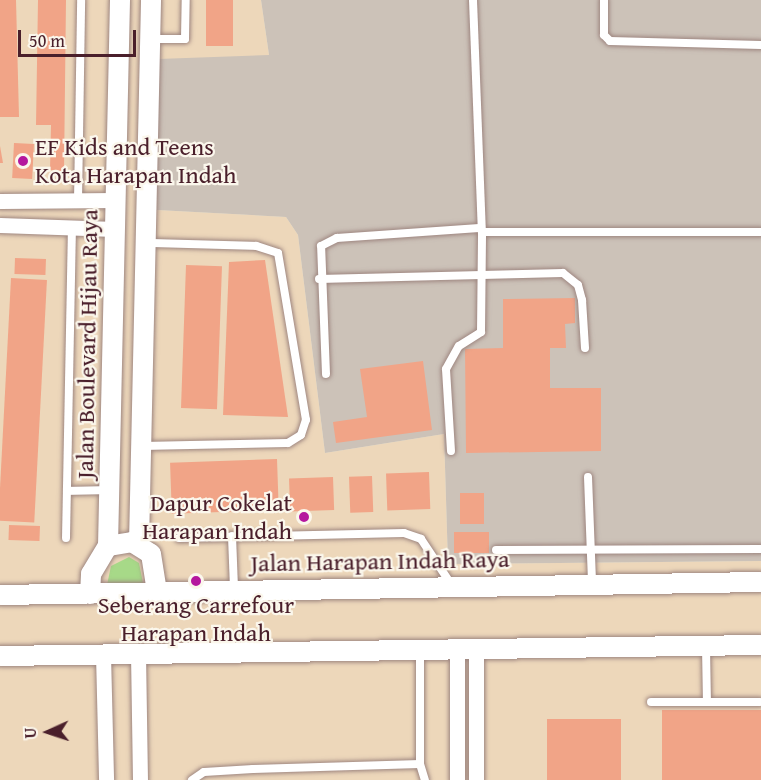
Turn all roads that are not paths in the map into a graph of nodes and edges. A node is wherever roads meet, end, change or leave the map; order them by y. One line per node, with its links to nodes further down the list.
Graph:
1 (81, 0): 11 (lane)
2 (120, 0): 9 (street, Jalan Boulevard Hijau Raya)
3 (151, 0): 7 (street)
4 (186, 0): 7 (lane)
5 (473, 0): 14 (lane)
6 (604, 0): 8 (lane)
7 (150, 39): 17 (street)
8 (761, 45)
9 (116, 200): 11 (street); 16 (street, Jalan Boulevard Hijau Raya)
10 (0, 201): 11 (street)
11 (78, 201)
12 (0, 225): 13 (street)
13 (72, 226): 16 (street); 26 (lane)
14 (480, 230): 15 (lane); 18 (lane); 19 (lane)
15 (761, 232)
16 (115, 235): 17 (street); 25 (street, Jalan Boulevard Hijau Raya)
17 (146, 243): 22 (street); 22 (lane)
18 (482, 271): 19 (lane); 20 (lane); 23 (lane)
19 (319, 279): 21 (lane)
20 (585, 348)
21 (326, 374)
22 (141, 446): 30 (street)
23 (452, 451)
24 (588, 477): 34 (lane)
25 (110, 490): 26 (lane); 31 (street, Jalan Boulevard Hijau Raya)
26 (67, 491): 28 (lane)
27 (232, 536): 29 (lane); 37 (lane); 38 (lane)
28 (66, 538)
29 (178, 538)
30 (139, 543): 31 (street); 39 (street)
31 (108, 546): 40 (street)
32 (761, 549): 34 (lane)
33 (496, 550): 34 (lane)
34 (590, 550): 36 (lane)
35 (761, 582): 36 (street, Jalan Harapan Indah Raya)
36 (592, 583): 37 (street, Jalan Harapan Indah Raya)
37 (451, 584): 38 (street, Jalan Harapan Indah Raya)
38 (234, 589): 39 (street, Jalan Harapan Indah Raya)
39 (158, 592): 40 (street, Jalan Harapan Indah Raya)
40 (90, 594): 41 (street, Jalan Harapan Indah Raya)
41 (0, 595)
42 (706, 645): 43 (street); 44 (street); 50 (lane)
43 (761, 645)
44 (467, 647): 45 (street); 57 (street); 58 (street)
45 (420, 648): 46 (street); 52 (lane)
46 (138, 653): 47 (street); 54 (street)
47 (103, 654): 48 (street); 53 (street)
48 (0, 656)
49 (651, 702): 50 (lane)
50 (707, 702): 51 (lane)
51 (760, 702)
52 (420, 764): 55 (lane); 56 (lane)
53 (106, 780)
54 (140, 780)
55 (192, 780)
56 (425, 780)
57 (457, 780)
58 (476, 780)

